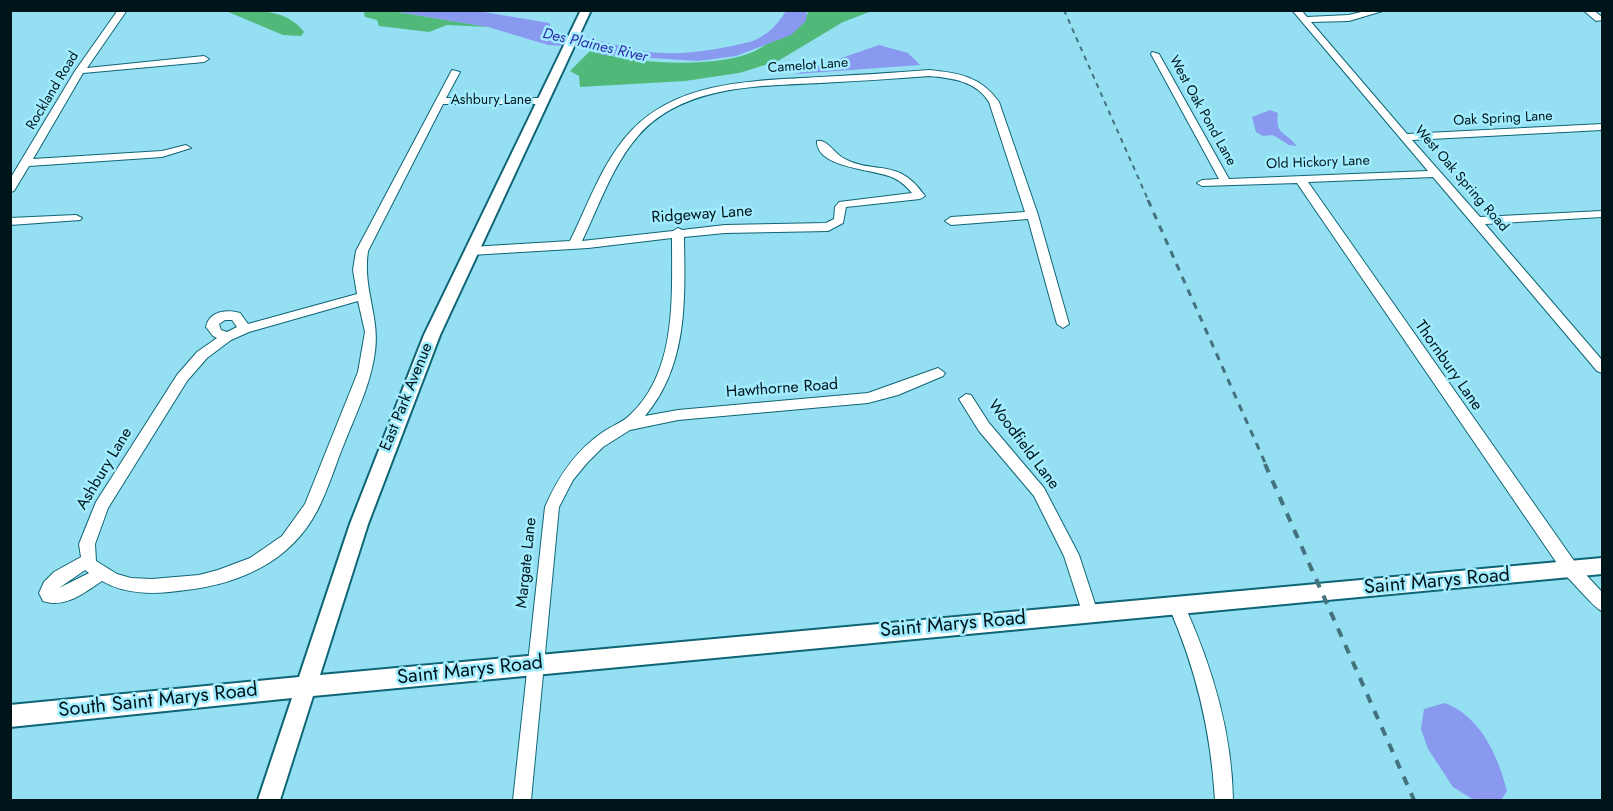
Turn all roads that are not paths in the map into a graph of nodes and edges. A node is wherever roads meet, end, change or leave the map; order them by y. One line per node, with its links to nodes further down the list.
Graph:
1 (123, 10): 10 (street, Rockland Road)
2 (586, 10): 13 (main road, East Park Avenue)
3 (1296, 10): 7 (street, West Oak Spring Road)
4 (1382, 10): 7 (street)
5 (1587, 10): 6 (street)
6 (1599, 19)
7 (1304, 20): 15 (street, West Oak Spring Road)
8 (1155, 54): 21 (street, West Oak Pond Lane)
9 (204, 59): 10 (street)
10 (80, 71): 18 (street, Rockland Road)
11 (455, 72): 12 (street, Ashbury Lane)
12 (440, 101): 13 (street, Ashbury Lane); 33 (street, Ashbury Lane)
13 (542, 101): 32 (main road, East Park Avenue)
14 (1602, 127): 15 (street, Oak Spring Lane)
15 (1405, 137): 19 (street, West Oak Spring Road)
16 (821, 143): 30 (street, Ridgeway Lane)
17 (186, 148): 18 (street)
18 (26, 163): 23 (street, Rockland Road)
19 (1436, 174): 20 (street, Old Hickory Lane); 28 (street, West Oak Spring Road)
20 (1300, 179): 21 (street, Old Hickory Lane); 43 (street, Thornbury Lane)
21 (1225, 181): 22 (street, Old Hickory Lane)
22 (1202, 183)
23 (10, 189)
24 (1602, 214): 28 (street)
25 (1032, 215): 27 (street); 31 (street, Camelot Lane); 34 (street, Camelot Lane)
26 (76, 218): 29 (street)
27 (951, 220)
28 (1478, 221): 37 (street, West Oak Spring Road)
29 (10, 222)
30 (678, 232): 31 (street, Ridgeway Lane); 40 (street, Margate Lane)
31 (574, 245): 32 (street, Ridgeway Lane)
32 (471, 251): 49 (main road, East Park Avenue)
33 (363, 296): 35 (street, Ashbury Lane); 44 (street, Ashbury Lane)
34 (1063, 324)
35 (245, 329): 36 (street, Ashbury Lane); 36 (street)
36 (227, 337): 41 (street, Ashbury Lane)
37 (1602, 368)
38 (938, 373): 40 (street, Hawthorne Road)
39 (966, 399): 47 (street, Woodfield Lane)
40 (625, 427): 48 (street, Margate Lane)
41 (89, 560): 44 (street, Ashbury Lane); 44 (street)
42 (1602, 567): 43 (main road, Saint Marys Road)
43 (1571, 570): 45 (street, Thornbury Lane); 46 (main road, Saint Marys Road)
44 (102, 573)
45 (1602, 604)
46 (1176, 605): 47 (main road, Saint Marys Road); 53 (street)
47 (1090, 613): 48 (main road, Saint Marys Road)
48 (535, 664): 49 (main road, Saint Marys Road); 52 (street, Margate Lane)
49 (305, 688): 50 (main road, South Saint Marys Road); 51 (main road, East Park Avenue)
50 (10, 716)
51 (269, 801)
52 (522, 801)
53 (1224, 801)

